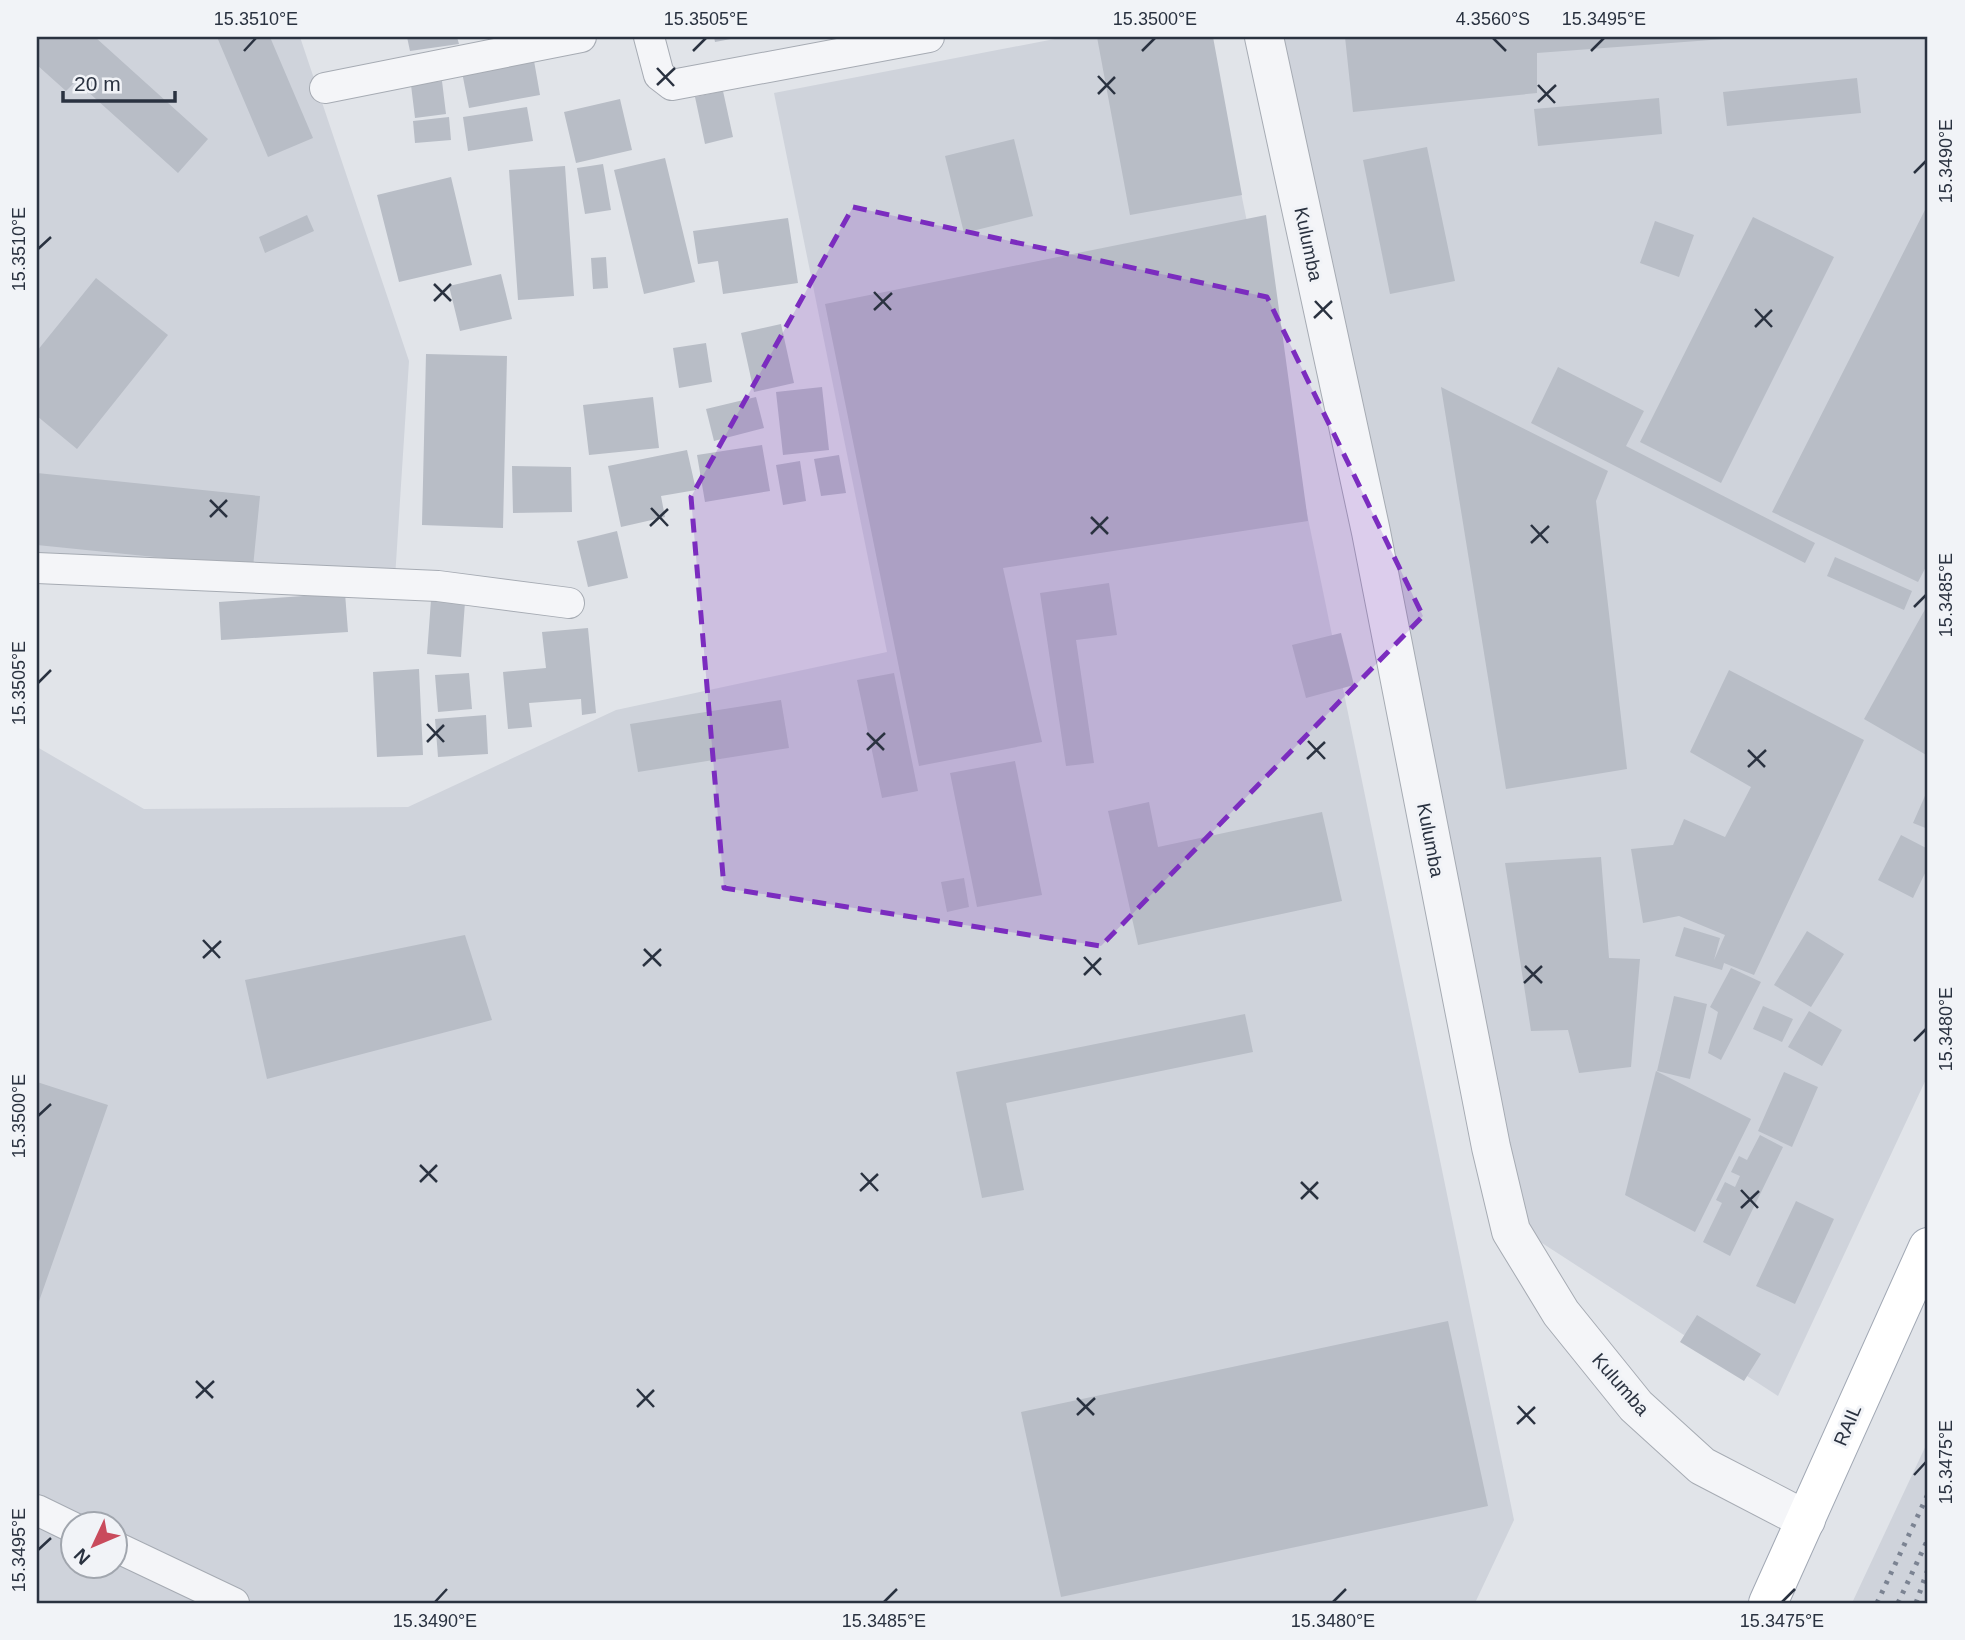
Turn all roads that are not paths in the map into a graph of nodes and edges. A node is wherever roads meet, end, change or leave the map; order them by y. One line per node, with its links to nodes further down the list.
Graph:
1 (581, 37): 5 (street)
2 (649, 37): 3 (street)
3 (929, 37)
4 (1264, 37): 11 (street, Kulumba)
5 (325, 88)
6 (37, 568): 7 (street)
7 (569, 603)
8 (1928, 1247): 11 (main road, RAIL)
9 (37, 1510): 10 (street)
10 (60, 1521)
11 (1806, 1521): 14 (main road, RAIL)
12 (130, 1554): 13 (street)
13 (234, 1603)
14 (1768, 1603)

